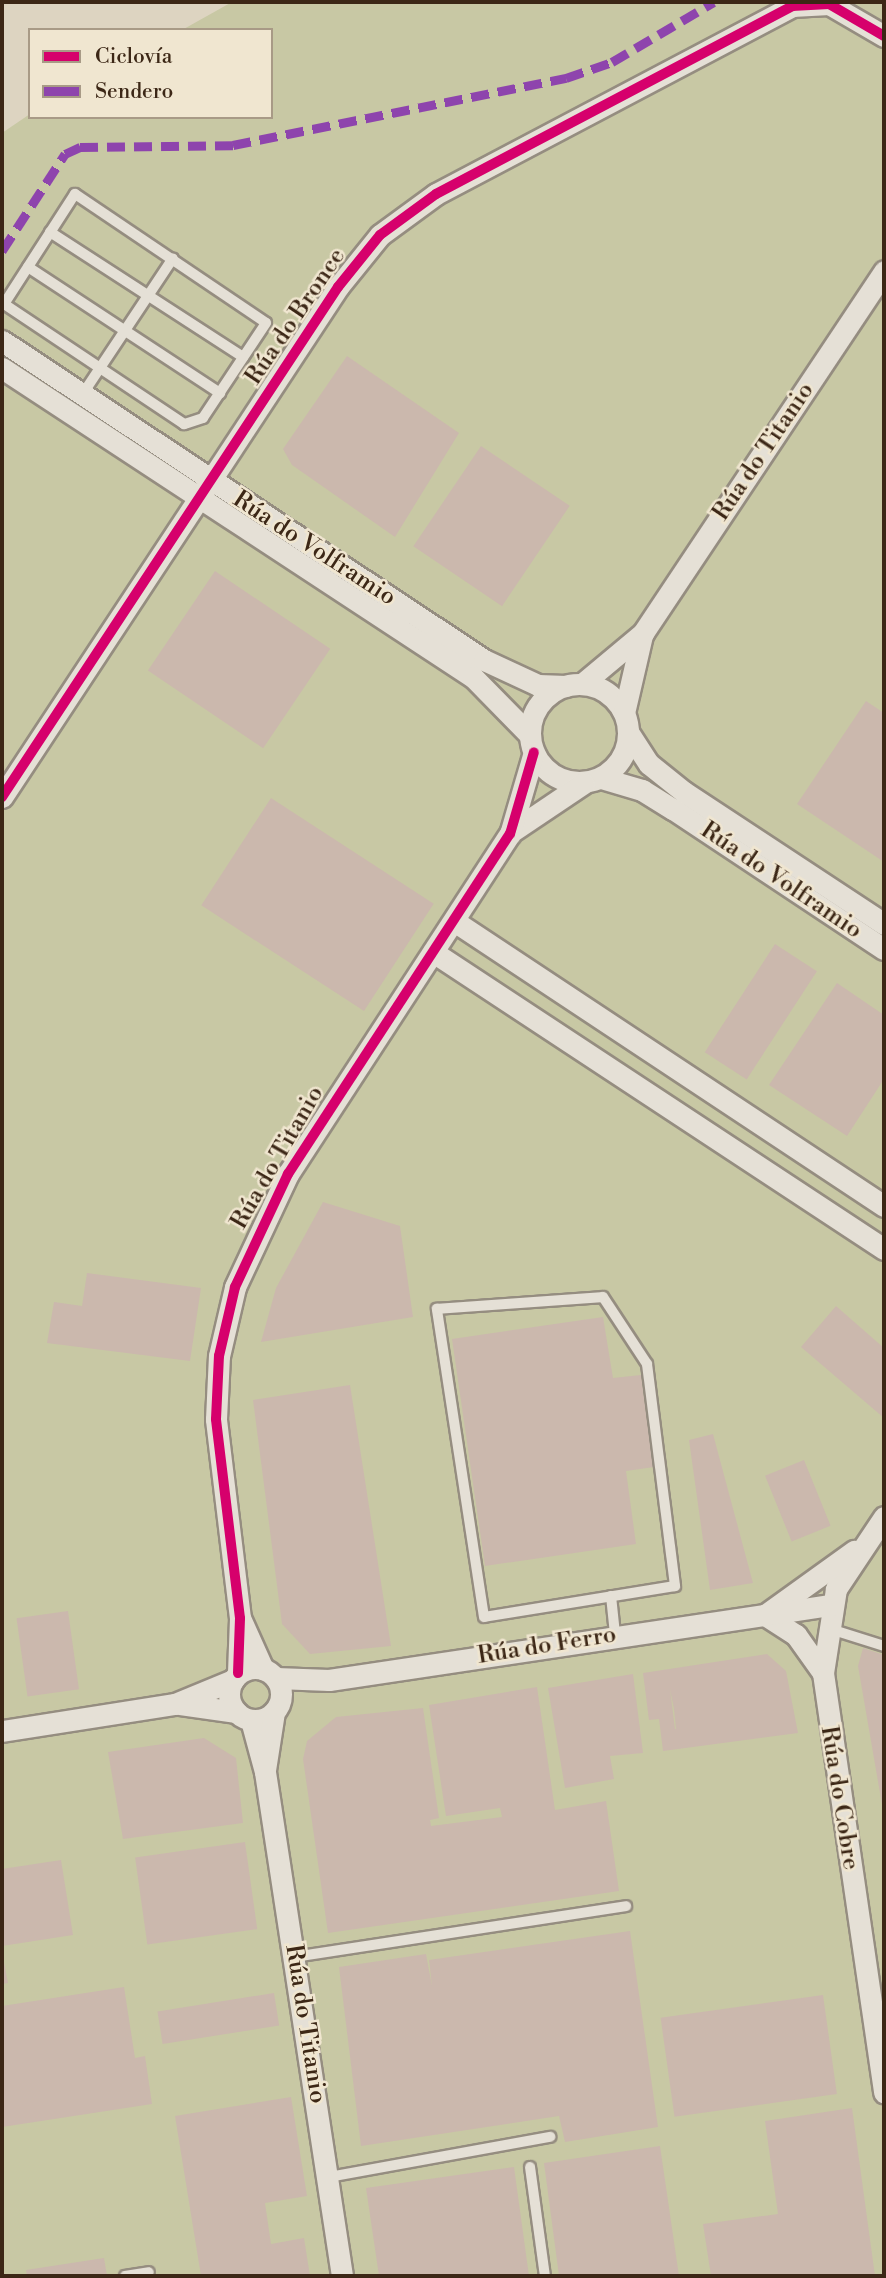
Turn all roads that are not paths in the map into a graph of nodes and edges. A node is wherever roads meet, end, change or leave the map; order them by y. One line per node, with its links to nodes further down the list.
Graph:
1 (884, 36): 14 (street, Rúa do Bronce)
2 (50, 232): 3 (lane); 4 (lane); 6 (lane)
3 (173, 258): 6 (lane); 9 (lane)
4 (27, 267): 7 (lane); 11 (lane)
5 (884, 271): 15 (street, Rúa do Titanio)
6 (149, 295): 7 (lane); 9 (lane)
7 (125, 330): 11 (lane); 12 (lane)
8 (2, 341): 13 (street, Rúa do Volframio)
9 (243, 357): 12 (lane)
10 (2, 368): 14 (street, Rúa do Volframio)
11 (100, 368): 12 (lane); 13 (lane)
12 (219, 393)
13 (82, 394): 14 (street, Rúa do Volframio)
14 (206, 490): 16 (street, Rúa do Volframio); 18 (street, Rúa do Volframio); 20 (street, Rúa do Bronce)
15 (643, 633): 16 (street); 17 (street)
16 (574, 685): 17 (street); 18 (street)
17 (626, 722): 19 (street); 22 (street, Rúa do Volframio)
18 (532, 744): 19 (street); 21 (street)
19 (593, 780): 21 (street); 24 (street, Rúa do Volframio)
20 (2, 797)
21 (510, 834): 23 (street, Rúa do Titanio)
22 (882, 919)
23 (454, 920): 25 (street, Rúa do Titanio); 26 (street)
24 (884, 949)
25 (433, 952): 27 (street); 33 (street, Rúa do Titanio)
26 (884, 1206)
27 (884, 1249)
28 (884, 1517): 29 (street, Rúa do Cobre)
29 (858, 1548): 31 (street, Rúa do Cobre); 32 (street, Rúa do Ferro)
30 (611, 1596): 30 (lane); 35 (lane)
31 (830, 1605): 32 (street, Rúa do Ferro); 34 (street, Rúa do Cobre)
32 (765, 1615): 35 (street, Rúa do Ferro); 38 (street)
33 (240, 1618): 37 (street, Rúa do Titanio); 39 (street, Rúa do Titanio)
34 (825, 1628): 36 (lane); 38 (street, Rúa do Cobre)
35 (615, 1635): 40 (street, Rúa do Ferro)
36 (884, 1646)
37 (270, 1673): 39 (street, Rúa do Ferro); 40 (street, Rúa do Ferro); 42 (street, Rúa do Titanio)
38 (822, 1673): 48 (street, Rúa do Cobre)
39 (235, 1676): 41 (street); 43 (street, Rúa do Titanio)
40 (329, 1681): 42 (street, Rúa do Ferro)
41 (174, 1704): 43 (street); 44 (street)
42 (277, 1709): 43 (street, Rúa do Ferro); 45 (street, Rúa do Titanio)
43 (243, 1716): 45 (street, Rúa do Titanio)
44 (2, 1731)
45 (265, 1772): 47 (street, Rúa do Titanio)
46 (626, 1906): 47 (lane)
47 (294, 1957): 51 (street, Rúa do Titanio)
48 (884, 2093)
49 (550, 2137): 51 (lane)
50 (530, 2167): 55 (lane)
51 (329, 2177): 54 (street, Rúa do Titanio)
52 (149, 2272): 53 (lane)
53 (125, 2276)
54 (342, 2276)
55 (545, 2276)

